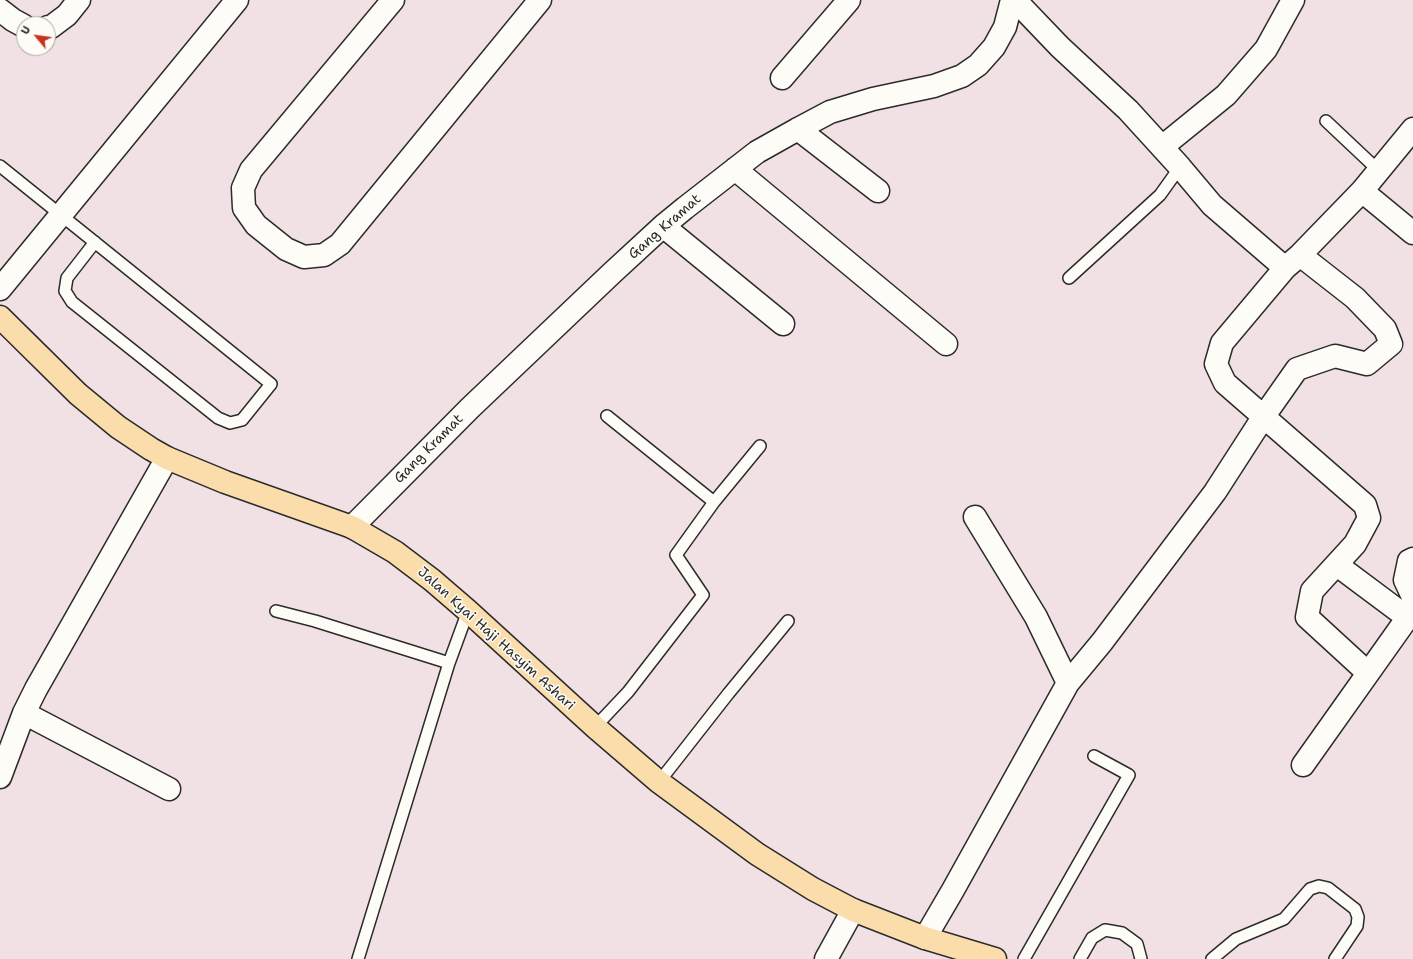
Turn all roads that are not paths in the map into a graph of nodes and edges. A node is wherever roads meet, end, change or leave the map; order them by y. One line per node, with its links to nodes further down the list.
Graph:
1 (80, 0): 11 (street)
2 (237, 0): 23 (street)
3 (393, 0): 4 (street)
4 (540, 0)
5 (849, 0): 12 (street)
6 (1012, 0): 14 (street, Gang Kramat)
7 (1015, 0): 16 (street)
8 (1293, 0): 16 (street)
9 (0, 10): 10 (street)
10 (16, 22)
11 (56, 23)
12 (782, 78)
13 (1326, 121): 20 (lane)
14 (798, 129): 19 (street, Gang Kramat); 22 (street)
15 (1413, 129): 20 (street)
16 (1162, 147): 18 (street)
17 (0, 166): 23 (lane)
18 (1180, 167): 27 (street); 28 (lane)
19 (735, 169): 24 (street, Gang Kramat); 32 (street)
20 (1378, 170): 21 (street)
21 (1362, 190): 25 (street); 27 (street)
22 (878, 191)
23 (61, 215): 26 (lane); 29 (street)
24 (663, 226): 31 (street); 39 (street, Gang Kramat)
25 (1413, 234)
26 (95, 242): 26 (lane)
27 (1293, 261): 34 (street); 34 (street)
28 (1069, 278)
29 (0, 289)
30 (0, 317): 36 (main road, Jalan Kyai Haji Hasyim Ashari)
31 (783, 324)
32 (946, 344)
33 (607, 416): 37 (lane)
34 (1264, 416): 41 (street); 48 (street)
35 (760, 446): 37 (lane)
36 (167, 458): 39 (main road, Jalan Kyai Haji Hasyim Ashari); 49 (street)
37 (714, 502): 50 (lane)
38 (975, 517): 48 (street)
39 (352, 527): 44 (main road, Jalan Kyai Haji Hasyim Ashari)
40 (1413, 559): 42 (street)
41 (1337, 565): 42 (street); 47 (street)
42 (1411, 608): 47 (street)
43 (276, 611): 46 (lane)
44 (468, 611): 46 (lane); 50 (main road, Jalan Kyai Haji Hasyim Ashari)
45 (788, 621): 54 (lane)
46 (449, 663): 58 (lane)
47 (1368, 673): 52 (street)
48 (1068, 682): 57 (street)
49 (24, 713): 53 (street); 55 (street)
50 (595, 728): 54 (main road, Jalan Kyai Haji Hasyim Ashari)
51 (1094, 756): 61 (lane)
52 (1303, 765)
53 (0, 777)
54 (660, 782): 56 (main road, Jalan Kyai Haji Hasyim Ashari)
55 (169, 789)
56 (853, 910): 57 (main road, Jalan Kyai Haji Hasyim Ashari); 59 (street)
57 (925, 938): 60 (main road, Jalan Kyai Haji Hasyim Ashari)
58 (358, 959)
59 (826, 959)
60 (995, 959)
61 (1024, 959)
62 (1080, 959): 63 (lane)
63 (1141, 959)
64 (1212, 959): 65 (lane)
65 (1335, 959)

